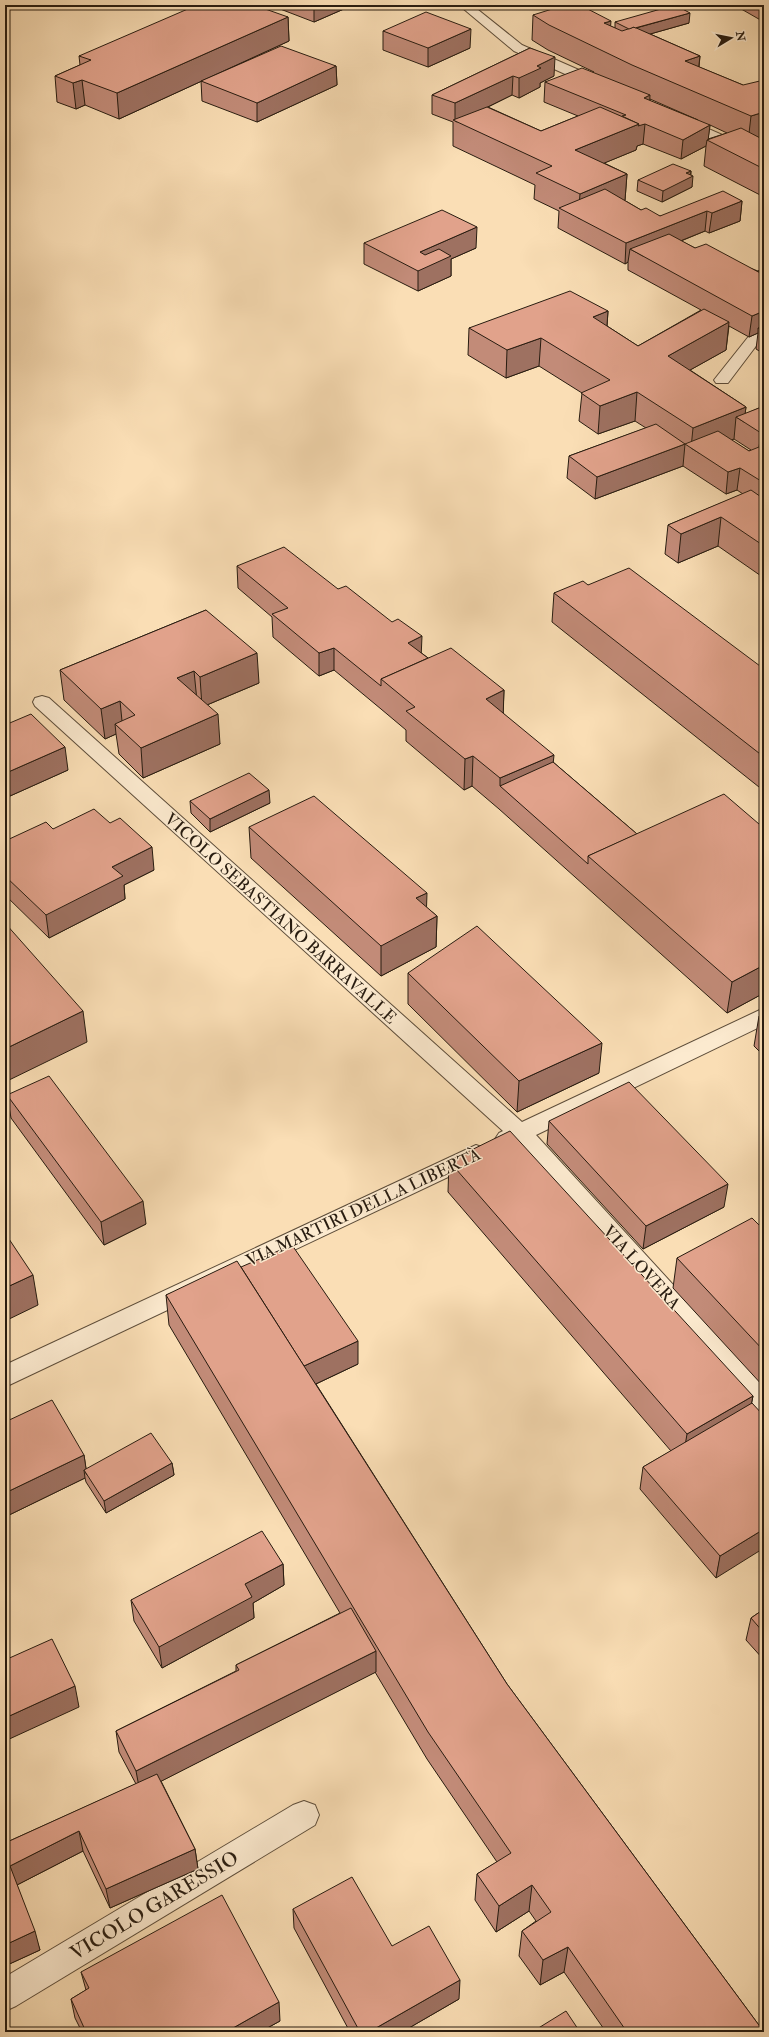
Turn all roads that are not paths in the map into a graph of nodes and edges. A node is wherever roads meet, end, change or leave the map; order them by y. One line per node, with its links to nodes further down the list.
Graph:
1 (465, 5): 2 (street)
2 (611, 90)
3 (668, 115): 4 (street)
4 (764, 158)
5 (764, 335): 6 (street)
6 (722, 380)
7 (42, 702): 9 (street, VICOLO SEBASTIANO BARRAVALLE)
8 (764, 1016): 9 (street, VIA MARTIRI DELLA LIBERTÀ)
9 (520, 1133): 10 (street, VIA MARTIRI DELLA LIBERTÀ); 11 (street, VIA LOVERA)
10 (5, 1377)
11 (764, 1401)
12 (304, 1815): 13 (street, VICOLO GARESSIO)
13 (5, 1995)

